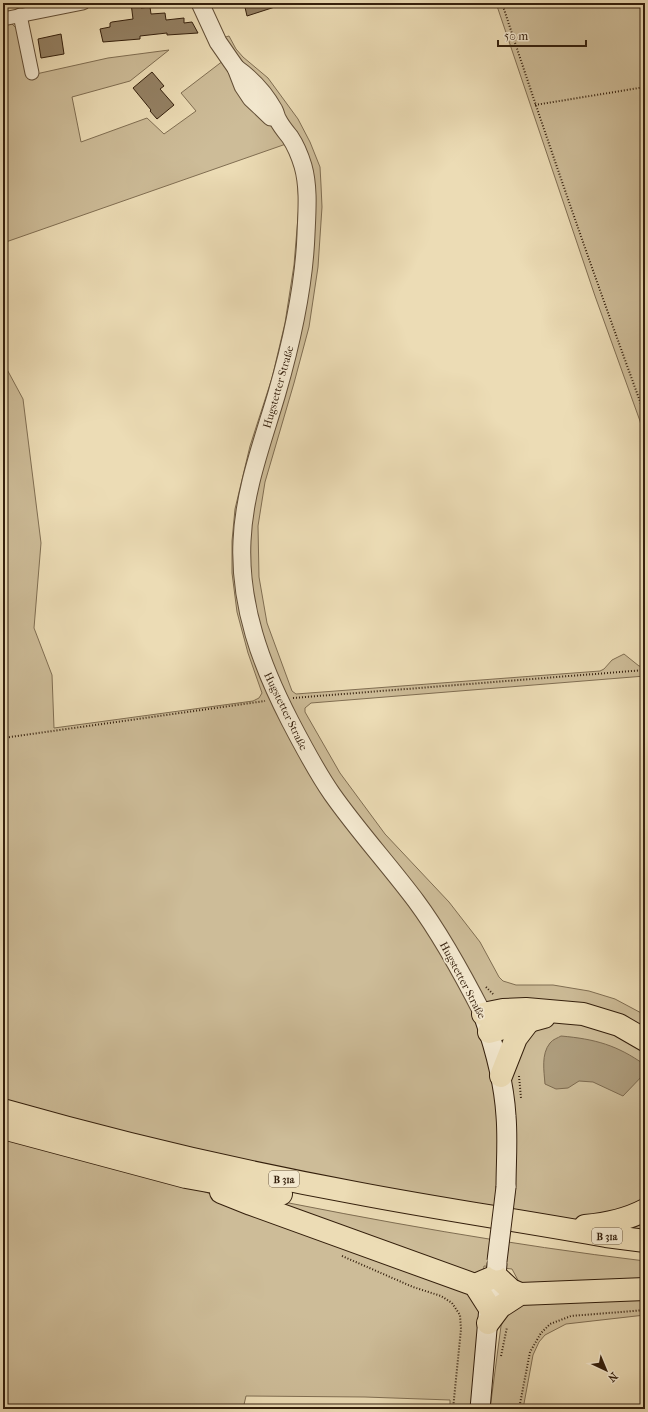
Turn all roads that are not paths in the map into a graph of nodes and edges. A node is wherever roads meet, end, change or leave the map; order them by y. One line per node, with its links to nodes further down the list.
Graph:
1 (83, 3): 3 (street)
2 (200, 3): 8 (street, Hugstetter Straße)
3 (20, 15): 4 (street); 5 (street)
4 (3, 19)
5 (32, 73)
6 (557, 1012): 7 (highway); 8 (highway); 9 (highway)
7 (530, 1021): 8 (highway); 10 (highway)
8 (486, 1023): 10 (main road, Hugstetter Straße)
9 (645, 1040)
10 (501, 1076): 18 (main road, Hugstetter Straße, bridge)
11 (3, 1110): 15 (highway, B 31a)
12 (3, 1128): 13 (highway, B 31a)
13 (186, 1177): 17 (highway, B 31a); 19 (highway)
14 (645, 1210): 15 (highway)
15 (568, 1229): 16 (highway, B 31a)
16 (645, 1240)
17 (645, 1253)
18 (496, 1268): 19 (highway); 21 (highway); 22 (main road, Hugstetter Straße)
19 (475, 1285): 22 (highway)
20 (645, 1289): 21 (highway)
21 (520, 1294): 22 (highway)
22 (495, 1319): 23 (main road, Hugstetter Straße)
23 (480, 1409)

